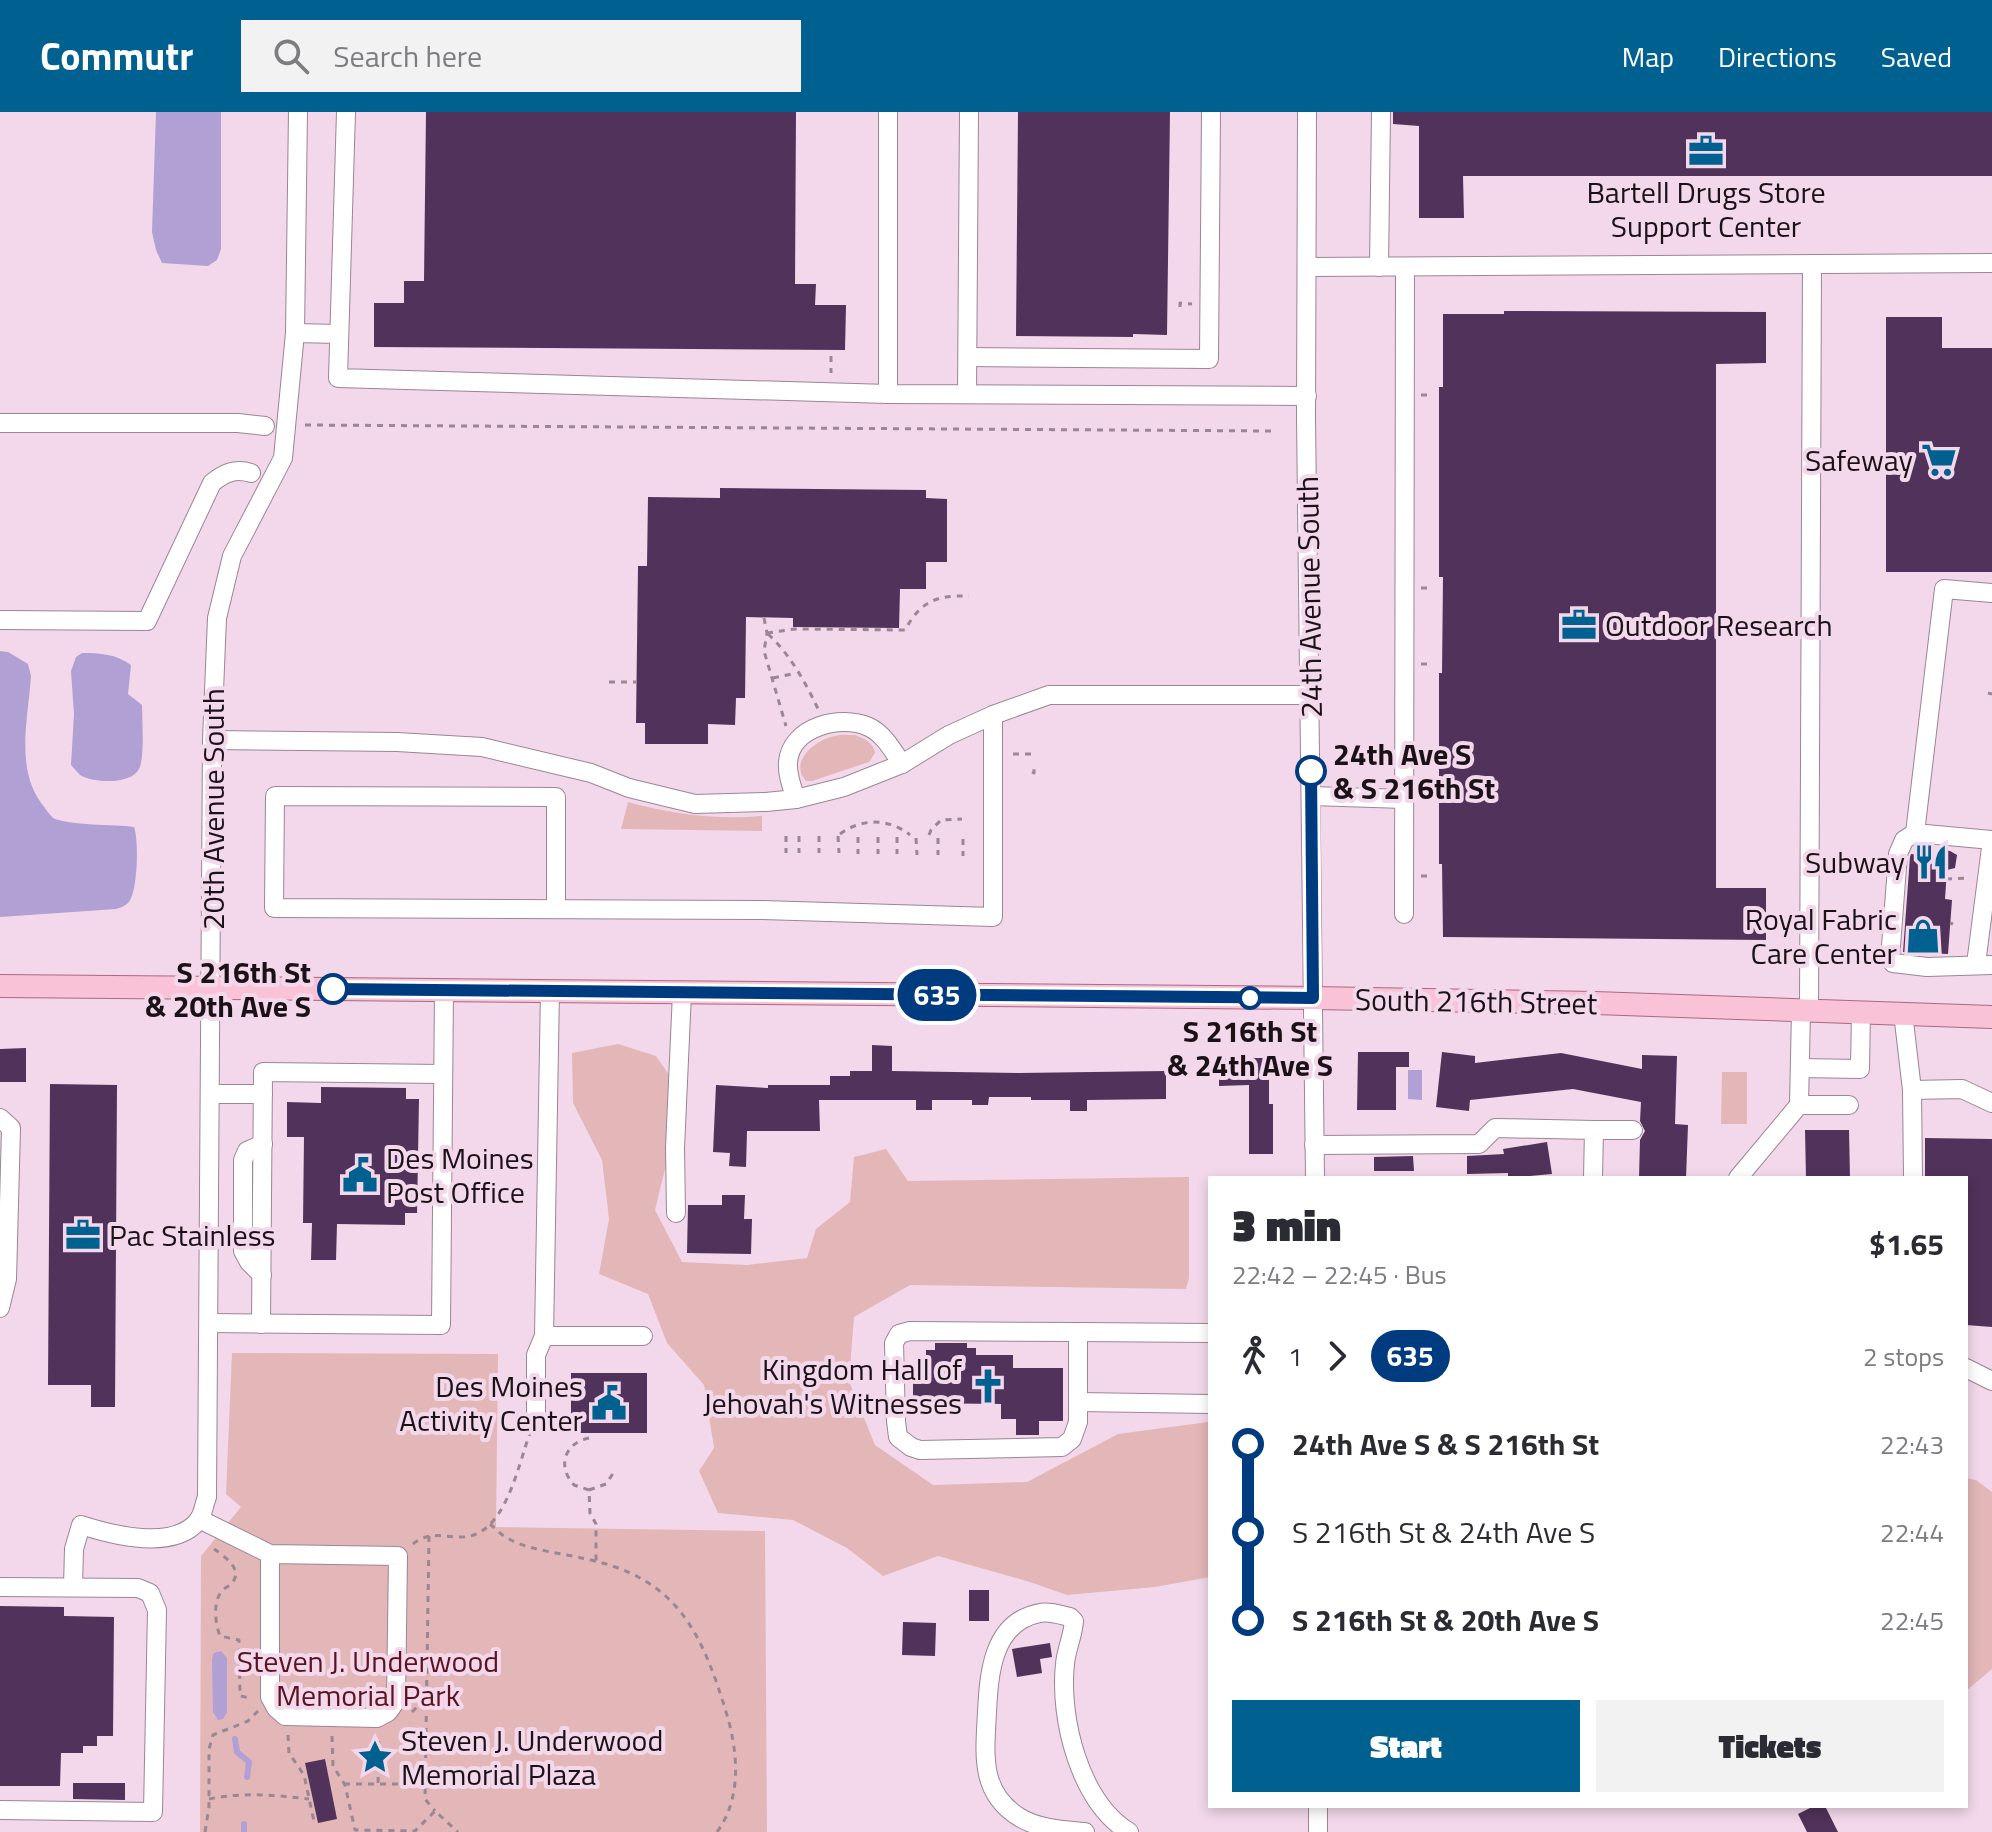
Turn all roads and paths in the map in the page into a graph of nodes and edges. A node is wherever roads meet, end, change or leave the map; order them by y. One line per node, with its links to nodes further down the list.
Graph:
1 (298, 112): 15 (street, 20th Avenue South)
2 (346, 112): 16 (street)
3 (888, 112): 20 (street)
4 (969, 112): 18 (street)
5 (1211, 112): 18 (street)
6 (1307, 112): 10 (street, 24th Avenue South)
7 (1381, 112): 11 (street)
8 (1992, 263): 9 (street)
9 (1812, 264): 12 (street); 85 (street)
10 (1307, 267): 11 (street); 22 (street, 24th Avenue South)
11 (1379, 267): 12 (street)
12 (1405, 267): 49 (street)
13 (1194, 304): 14 (path)
14 (1180, 307)
15 (295, 333): 16 (street); 41 (street, 20th Avenue South)
16 (339, 334): 20 (street)
17 (831, 356): 19 (path)
18 (968, 357): 21 (street)
19 (831, 373)
20 (888, 394): 21 (street)
21 (967, 394): 22 (street)
22 (1307, 396): 37 (street, 24th Avenue South)
23 (0, 423): 25 (street)
24 (303, 425): 26 (path)
25 (265, 426)
26 (1273, 431)
27 (251, 473): 31 (street)
28 (1992, 593): 51 (street)
29 (969, 596): 32 (path)
30 (764, 618): 32 (path)
31 (0, 620)
32 (767, 633): 33 (path); 34 (path)
33 (796, 673): 34 (path); 38 (path)
34 (772, 678): 40 (path)
35 (609, 682): 36 (path)
36 (636, 682)
37 (1310, 695): 39 (street); 47 (street, 24th Avenue South)
38 (818, 709)
39 (993, 715): 44 (street); 76 (street)
40 (787, 729)
41 (212, 740): 48 (street); 80 (street, 20th Avenue South)
42 (1013, 754): 43 (path)
43 (1031, 754)
44 (902, 764): 48 (street); 48 (street)
45 (1034, 764): 46 (path)
46 (1032, 772)
47 (1311, 796): 49 (street); 84 (street, 24th Avenue South)
48 (796, 799)
49 (1404, 799): 77 (street)
50 (962, 819): 53 (path)
51 (1915, 833): 63 (street); 78 (street)
52 (910, 835): 67 (path)
53 (929, 835)
54 (786, 836): 64 (path)
55 (799, 836): 65 (path)
56 (819, 836): 66 (path)
57 (858, 837): 68 (path)
58 (878, 837): 69 (path)
59 (897, 837): 70 (path)
60 (916, 838): 71 (path)
61 (938, 838): 72 (path)
62 (963, 839): 73 (path)
63 (1992, 840): 78 (street)
64 (786, 853)
65 (799, 853)
66 (819, 853)
67 (839, 853)
68 (858, 854)
69 (878, 854)
70 (897, 854)
71 (917, 855)
72 (938, 855)
73 (963, 856)
74 (1961, 878): 75 (path)
75 (1946, 879)
76 (556, 909): 76 (street)
77 (1404, 914)
78 (1984, 965)
79 (0, 986): 80 (main road, South 216th Street)
80 (212, 989): 81 (main road, South 216th Street); 92 (street, 20th Avenue South)
81 (444, 990): 82 (main road, South 216th Street); 90 (street)
82 (550, 990): 83 (main road, South 216th Street); 111 (street)
83 (682, 993): 84 (main road, South 216th Street); 105 (street)
84 (1313, 998): 85 (main road, South 216th Street); 100 (street, 24th Avenue South)
85 (1805, 1010): 86 (main road, South 216th Street); 89 (street)
86 (1861, 1011): 87 (main road, South 216th Street); 89 (street)
87 (1903, 1013): 88 (main road, South 216th Street); 91 (street)
88 (1992, 1017)
89 (1800, 1068): 95 (street)
90 (443, 1074): 93 (street); 108 (street)
91 (1912, 1090): 94 (street); 104 (street)
92 (211, 1094): 93 (street); 107 (street, 20th Avenue South)
93 (263, 1094): 108 (street)
94 (1992, 1103)
95 (1799, 1105): 96 (street); 103 (street)
96 (1849, 1105)
97 (0, 1118): 106 (street)
98 (1594, 1130): 99 (street); 100 (street); 102 (street)
99 (1633, 1130)
100 (1314, 1145): 101 (street, 24th Avenue South)
101 (1315, 1176)
102 (1593, 1176)
103 (1740, 1176)
104 (1913, 1176)
105 (676, 1213)
106 (0, 1308)
107 (209, 1323): 108 (street); 121 (street, 20th Avenue South)
108 (261, 1324)
109 (1078, 1332): 110 (street); 115 (street); 115 (street)
110 (1208, 1333)
111 (544, 1336): 112 (street); 117 (street)
112 (643, 1336)
113 (1968, 1369): 114 (street)
114 (1992, 1381)
115 (1078, 1402): 116 (street)
116 (1208, 1404)
117 (536, 1415): 122 (path)
118 (589, 1438): 120 (path)
119 (614, 1472): 120 (path)
120 (589, 1490): 127 (path)
121 (199, 1519): 125 (street); 129 (street)
122 (490, 1524): 123 (path); 127 (path)
123 (429, 1536): 126 (path); 137 (path)
124 (207, 1544): 130 (path)
125 (270, 1554): 126 (street); 132 (street)
126 (398, 1556): 132 (street)
127 (596, 1561): 146 (path)
128 (0, 1587): 129 (street)
129 (73, 1587): 141 (street)
130 (252, 1698)
131 (258, 1711): 138 (path)
132 (334, 1717): 135 (path)
133 (279, 1733): 139 (path)
134 (379, 1735): 136 (path)
135 (344, 1784): 136 (path); 142 (path)
136 (378, 1784): 137 (path)
137 (425, 1784): 142 (path)
138 (209, 1799): 139 (path); 144 (path)
139 (309, 1799): 143 (path)
140 (1318, 1808): 149 (street)
141 (0, 1810)
142 (435, 1811): 145 (path)
143 (314, 1821)
144 (205, 1832)
145 (458, 1832)
146 (717, 1832)
147 (1085, 1832): 148 (street)
148 (1129, 1832)
149 (1318, 1832)

